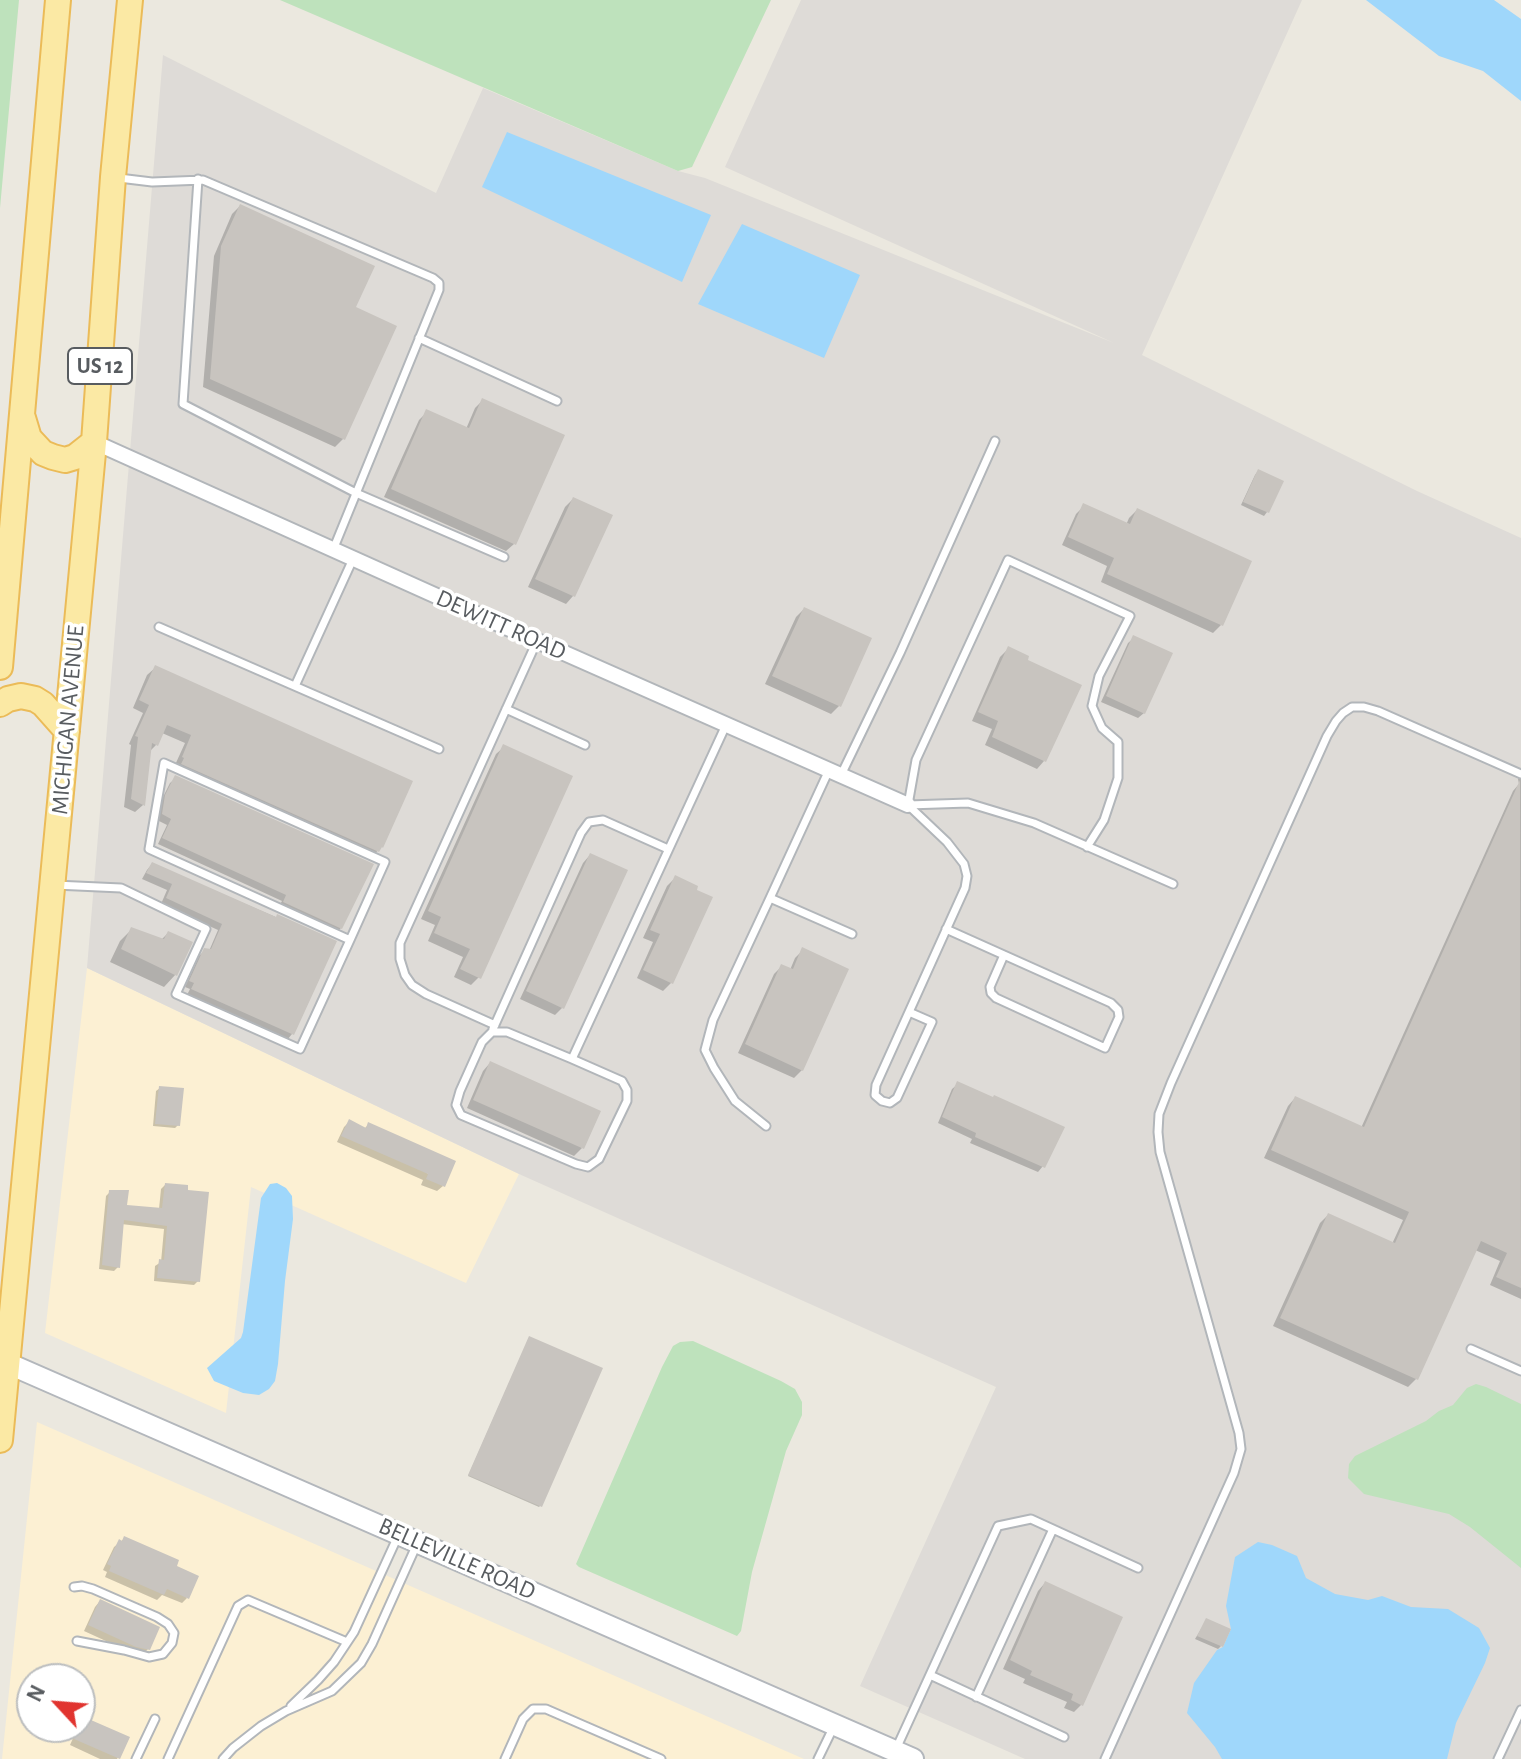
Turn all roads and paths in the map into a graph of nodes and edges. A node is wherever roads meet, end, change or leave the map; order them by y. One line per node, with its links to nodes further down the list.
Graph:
1 (58, 0): 7 (main road)
2 (130, 0): 3 (main road, MICHIGAN AVENUE / US 12)
3 (113, 177): 4 (lane); 9 (main road, MICHIGAN AVENUE / US 12)
4 (198, 179): 5 (lane); 10 (lane)
5 (419, 338): 6 (lane); 10 (lane)
6 (557, 401)
7 (22, 416): 9 (main road); 16 (main road)
8 (995, 441): 24 (lane)
9 (94, 442): 11 (street, DEWITT ROAD); 21 (main road, MICHIGAN AVENUE / US 12)
10 (356, 493): 11 (lane); 12 (lane)
11 (333, 550): 13 (street, DEWITT ROAD)
12 (504, 557)
13 (353, 559): 15 (street, DEWITT ROAD); 17 (lane)
14 (159, 627): 17 (lane)
15 (537, 641): 19 (lane); 20 (street, DEWITT ROAD)
16 (0, 667)
17 (295, 686): 23 (lane)
18 (0, 704): 21 (main road)
19 (506, 709): 22 (lane); 37 (lane)
20 (726, 725): 24 (street, DEWITT ROAD); 28 (lane)
21 (67, 731): 30 (main road, MICHIGAN AVENUE / US 12)
22 (585, 745)
23 (439, 749)
24 (835, 773): 26 (street, DEWITT ROAD); 31 (lane)
25 (1521, 774): 64 (lane)
26 (908, 805): 27 (lane); 27 (lane); 32 (lane)
27 (1087, 847): 29 (lane)
28 (668, 849): 37 (lane); 38 (lane)
29 (1173, 884)
30 (52, 885): 34 (lane); 41 (main road, MICHIGAN AVENUE / US 12)
31 (770, 898): 33 (lane); 39 (lane)
32 (946, 929): 35 (lane); 36 (lane)
33 (852, 934)
34 (350, 940): 34 (lane)
35 (1004, 955): 35 (lane)
36 (909, 1012): 36 (lane)
37 (493, 1029): 38 (lane); 38 (lane)
38 (572, 1059)
39 (766, 1126)
40 (1471, 1349): 42 (lane)
41 (4, 1362): 43 (main road, MICHIGAN AVENUE / US 12); 45 (main road, BELLEVILLE ROAD)
42 (1521, 1371)
43 (0, 1440)
44 (1053, 1529): 46 (lane); 50 (lane); 51 (lane)
45 (408, 1538): 49 (lane); 53 (lane); 55 (main road, BELLEVILLE ROAD)
46 (1138, 1568)
47 (74, 1587): 48 (lane)
48 (77, 1641)
49 (347, 1642): 53 (lane); 59 (lane)
50 (930, 1675): 51 (lane); 57 (lane)
51 (976, 1697): 56 (lane)
52 (1521, 1710): 65 (lane)
53 (286, 1711): 60 (lane)
54 (155, 1719): 58 (lane)
55 (835, 1725): 57 (main road, BELLEVILLE ROAD); 63 (lane)
56 (1064, 1737)
57 (904, 1755)
58 (136, 1759)
59 (168, 1759)
60 (223, 1759)
61 (505, 1759): 62 (lane)
62 (661, 1759)
63 (818, 1759)
64 (1105, 1759)
65 (1498, 1759)

